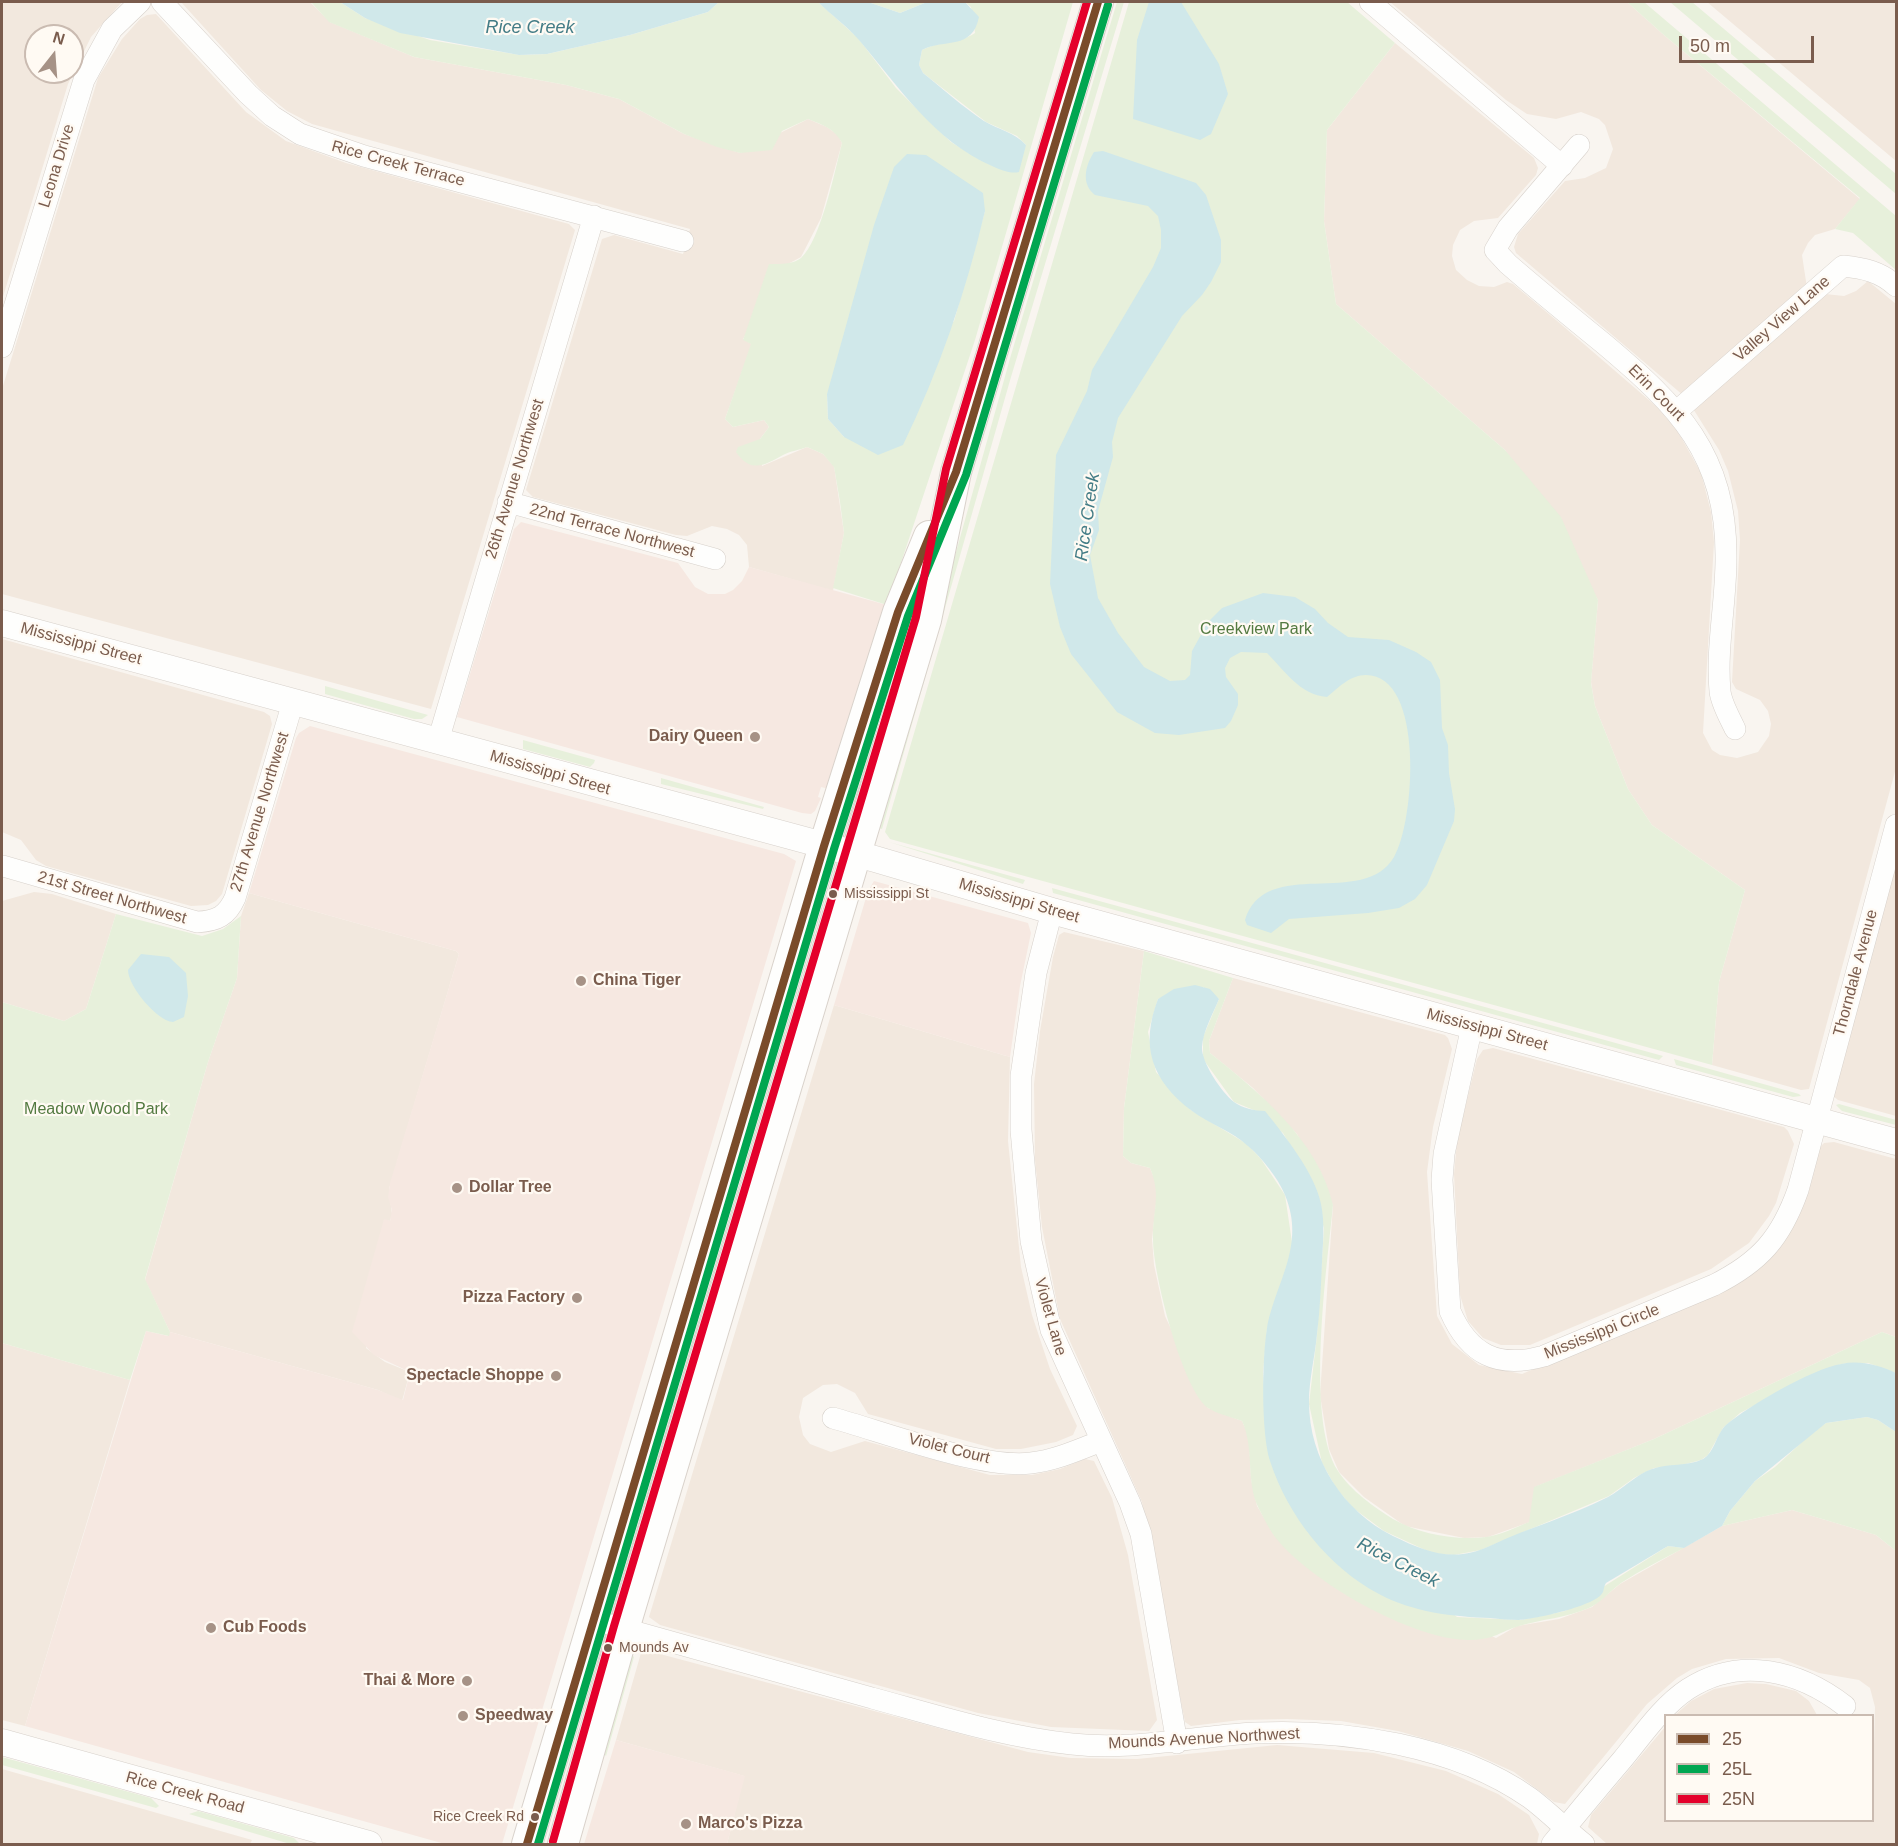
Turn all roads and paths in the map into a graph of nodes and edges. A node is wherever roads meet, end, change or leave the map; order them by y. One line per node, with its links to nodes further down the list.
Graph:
1 (140, 2): 10 (street, Leona Drive)
2 (162, 2): 7 (street, Rice Creek Terrace)
3 (1098, 2): 12 (main road)
4 (1370, 2): 6 (street)
5 (1579, 145): 6 (street, Erin Court)
6 (1562, 166): 11 (street, Erin Court)
7 (594, 216): 8 (street, Rice Creek Terrace); 13 (street, 26th Avenue Northwest)
8 (683, 241)
9 (1896, 286): 11 (street, Valley View Lane)
10 (2, 347)
11 (1677, 411): 17 (street, Erin Court)
12 (956, 472): 20 (main road); 21 (main road)
13 (508, 502): 14 (street, 22nd Terrace Northwest); 18 (street, 26th Avenue Northwest)
14 (715, 559)
15 (2, 623): 16 (street, Mississippi Street)
16 (293, 702): 18 (street, Mississippi Street); 24 (street, 27th Avenue Northwest)
17 (1735, 729)
18 (438, 741): 20 (street, Mississippi Street)
19 (1896, 825): 26 (street, Thorndale Avenue)
20 (824, 846): 21 (street, Mississippi Street); 30 (main road)
21 (857, 855): 23 (street, Mississippi Street); 31 (main road)
22 (3, 866): 24 (street, 21st Street Northwest)
23 (1052, 911): 25 (street, Mississippi Street); 29 (street, Violet Lane)
24 (221, 917)
25 (1472, 1026): 26 (street, Mississippi Street); 26 (street, Mississippi Circle)
26 (1815, 1120): 27 (street, Mississippi Street)
27 (1896, 1142)
28 (833, 1418): 29 (street, Violet Court)
29 (1101, 1441): 34 (street, Violet Lane)
30 (593, 1620): 31 (street, Mounds Avenue Northwest); 37 (main road)
31 (624, 1629): 34 (street, Mounds Avenue Northwest); 38 (main road)
32 (1845, 1706): 35 (street)
33 (2, 1742): 36 (street, Rice Creek Road)
34 (1177, 1743): 35 (street, Mounds Avenue Northwest)
35 (1558, 1837): 39 (street, Mounds Avenue Northwest)
36 (369, 1845)
37 (527, 1845)
38 (563, 1845)
39 (1584, 1845)

